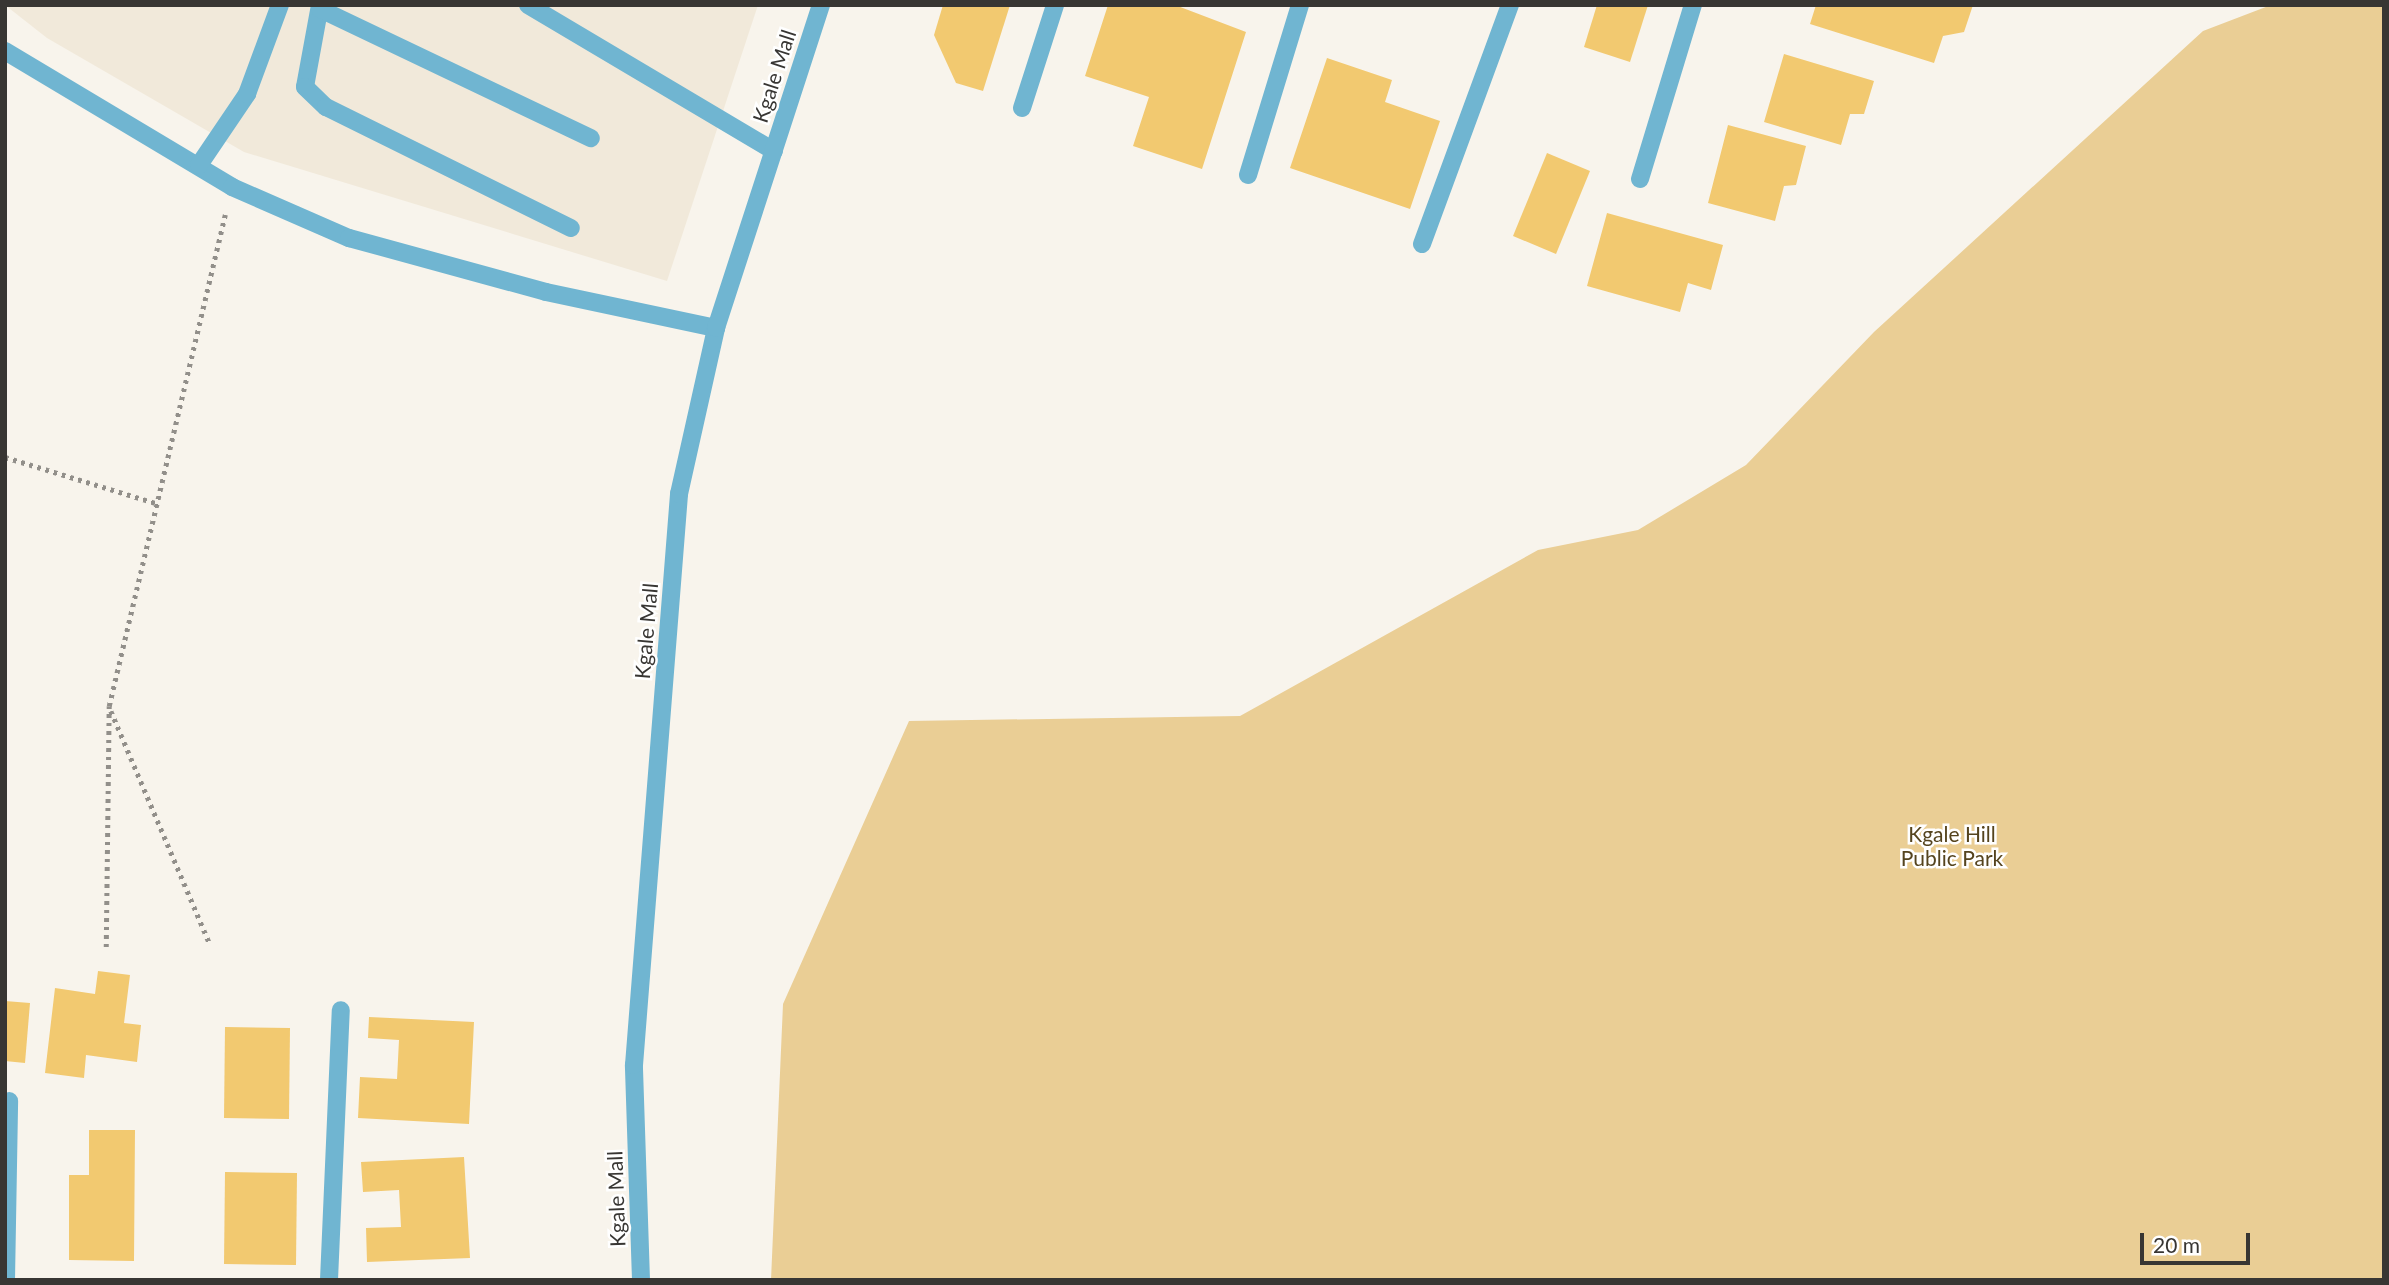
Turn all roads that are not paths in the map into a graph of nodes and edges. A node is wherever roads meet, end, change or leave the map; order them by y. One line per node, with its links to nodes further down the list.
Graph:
1 (280, 5): 13 (street)
2 (528, 5): 12 (street)
3 (821, 5): 12 (street, Kgale Mall)
4 (1055, 5): 10 (street)
5 (1300, 5): 14 (street)
6 (1510, 5): 17 (street)
7 (1693, 5): 15 (street)
8 (320, 7): 11 (street); 16 (street)
9 (5, 51): 13 (street)
10 (1022, 108)
11 (592, 138)
12 (774, 151): 18 (street, Kgale Mall)
13 (199, 165): 18 (street)
14 (1248, 175)
15 (1640, 179)
16 (571, 228)
17 (1422, 244)
18 (716, 328): 23 (street, Kgale Mall)
19 (341, 1010): 22 (street)
20 (9, 1101): 21 (street)
21 (6, 1280)
22 (329, 1280)
23 (641, 1280)

